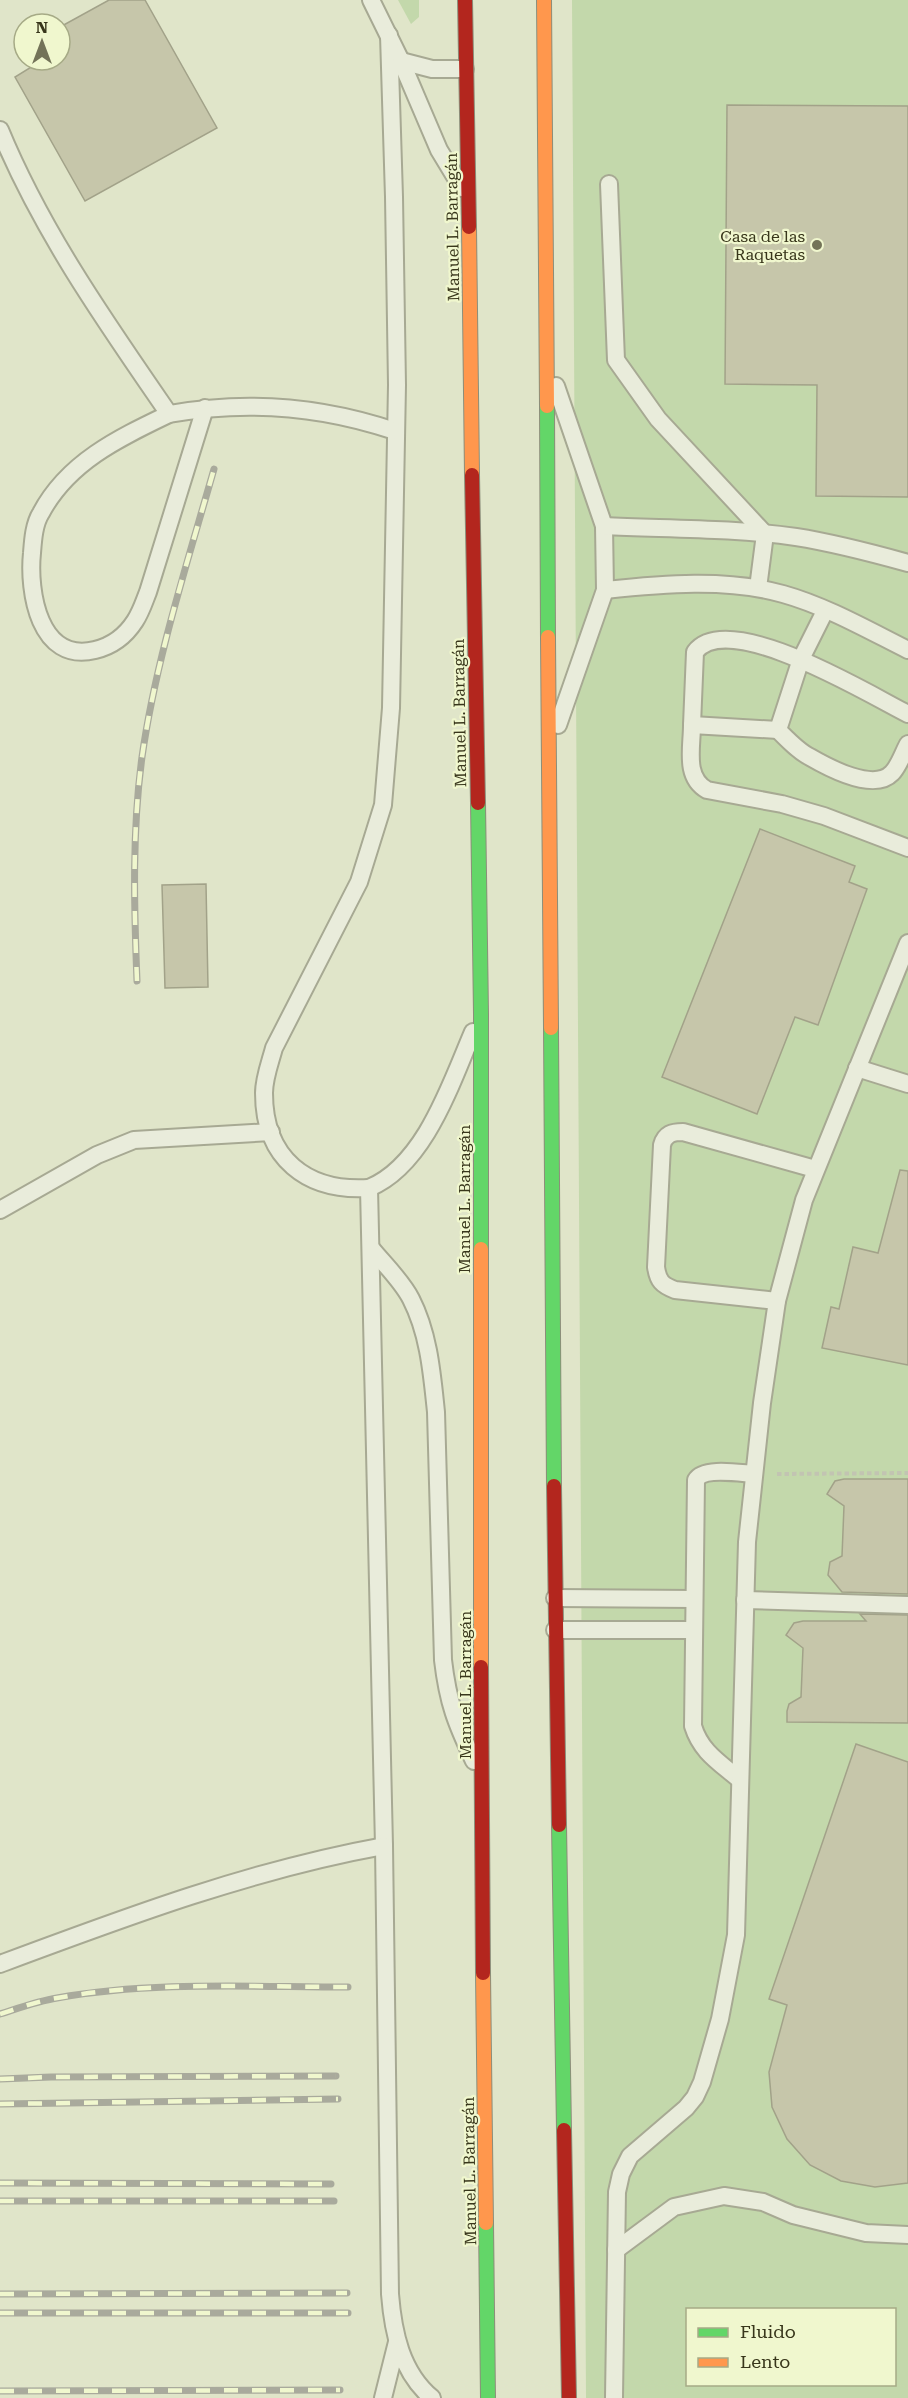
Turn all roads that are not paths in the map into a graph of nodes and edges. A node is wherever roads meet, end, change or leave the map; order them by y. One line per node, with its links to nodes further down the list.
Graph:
1 (371, 0): 4 (lane)
2 (465, 0): 6 (highway, Manuel L. Barragán)
3 (544, 0): 10 (highway)
4 (389, 35): 5 (lane); 13 (lane)
5 (401, 61): 6 (lane); 9 (lane)
6 (465, 69): 9 (highway, Manuel L. Barragán)
7 (0, 130): 12 (lane)
8 (609, 184): 15 (lane)
9 (469, 198): 29 (highway, Manuel L. Barragán)
10 (548, 366): 14 (lane); 26 (highway)
11 (205, 408): 12 (lane); 12 (lane); 13 (lane)
12 (169, 414)
13 (395, 431): 32 (lane)
14 (604, 526): 15 (lane); 18 (lane)
15 (765, 534): 16 (lane); 17 (lane)
16 (908, 564)
17 (758, 588): 18 (lane); 19 (lane)
18 (605, 590): 26 (lane)
19 (825, 610): 20 (lane); 21 (lane)
20 (908, 650)
21 (801, 659): 22 (lane); 23 (lane); 24 (lane)
22 (908, 714)
23 (692, 725): 24 (lane); 27 (lane)
24 (778, 730): 25 (lane)
25 (908, 744)
26 (551, 746): 39 (highway)
27 (908, 848)
28 (907, 948): 30 (lane)
29 (481, 1014): 34 (lane); 45 (highway, Manuel L. Barragán)
30 (857, 1068): 31 (lane); 33 (lane)
31 (908, 1084)
32 (271, 1132): 34 (lane); 35 (lane)
33 (815, 1169): 37 (lane); 37 (lane)
34 (369, 1188): 36 (lane)
35 (0, 1210)
36 (371, 1248): 45 (lane); 47 (lane)
37 (777, 1301): 38 (lane)
38 (753, 1474): 40 (lane); 41 (lane)
39 (555, 1598): 40 (lane); 43 (highway)
40 (694, 1599): 44 (lane)
41 (744, 1600): 42 (lane); 46 (lane)
42 (908, 1605)
43 (555, 1630): 44 (lane); 55 (highway)
44 (694, 1630): 46 (lane)
45 (482, 1775): 54 (highway, Manuel L. Barragán)
46 (740, 1780): 50 (lane)
47 (384, 1846): 48 (lane); 51 (lane)
48 (0, 1964)
49 (908, 2235): 50 (lane)
50 (616, 2250): 56 (lane)
51 (397, 2342): 52 (lane); 53 (lane)
52 (383, 2398)
53 (432, 2398)
54 (488, 2398)
55 (569, 2398)
56 (614, 2398)

